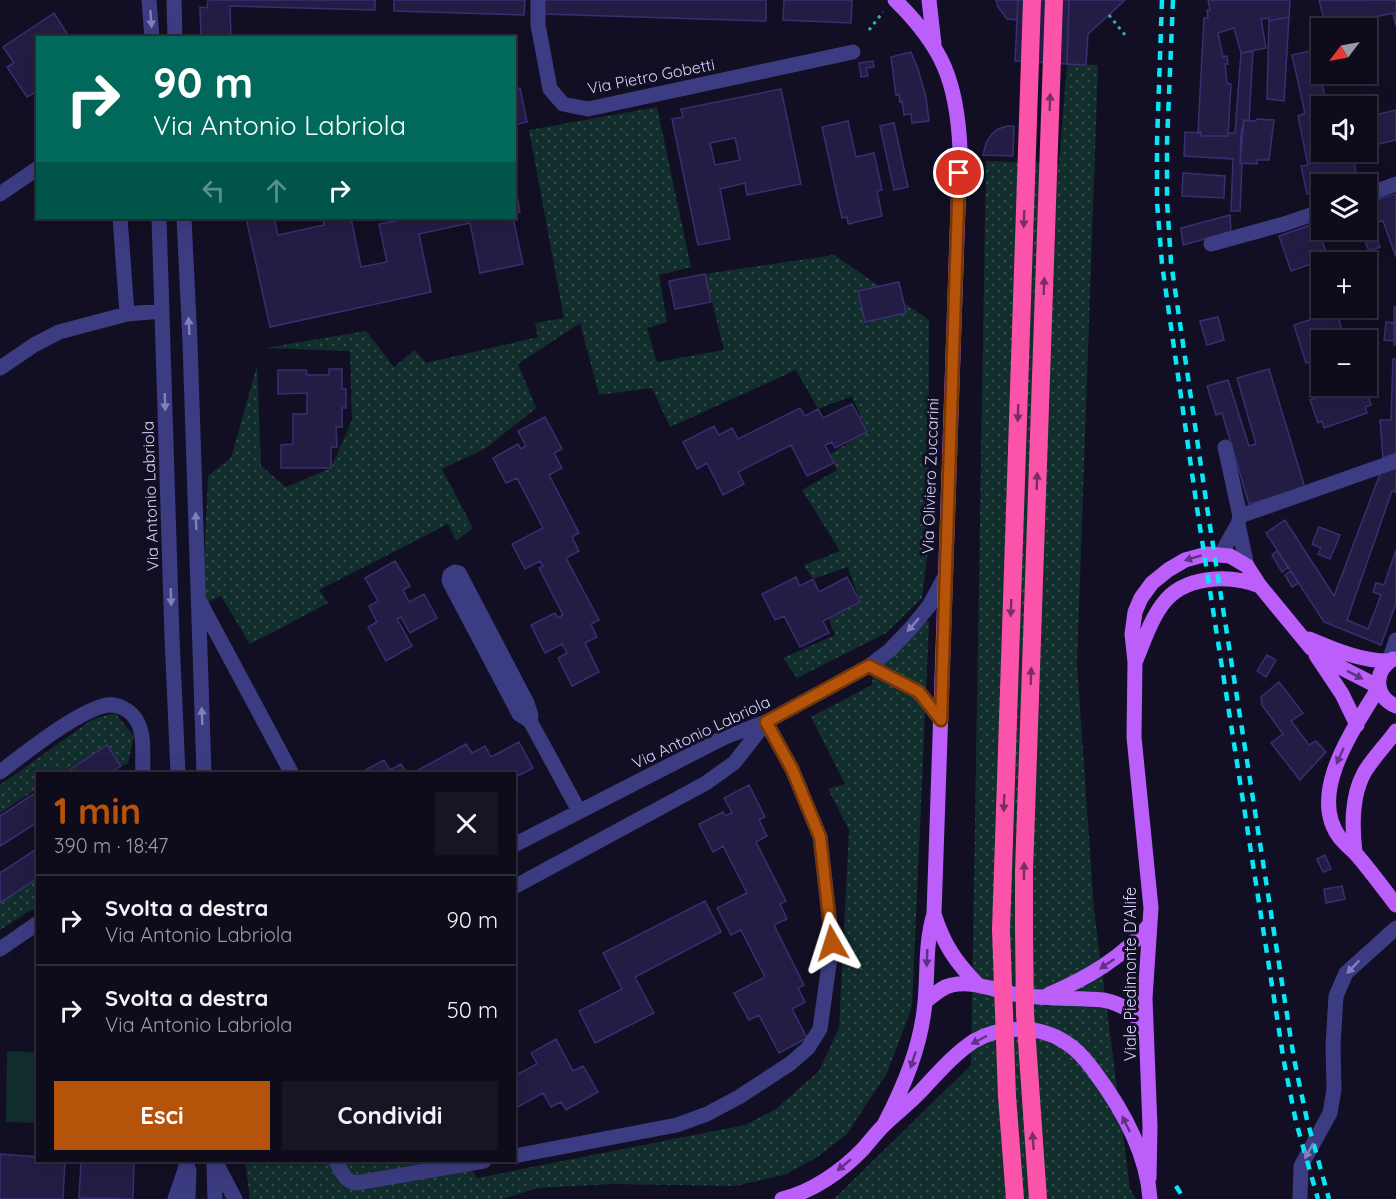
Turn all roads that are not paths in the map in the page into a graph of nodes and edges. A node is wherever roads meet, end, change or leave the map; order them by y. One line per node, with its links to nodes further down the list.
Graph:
1 (149, 0): 9 (street, one-way to 9)
2 (174, 0): 10 (street)
3 (538, 0): 12 (street, Via Pietro Gobetti)
4 (897, 0): 5 (main road, Via Oliviero Zuccarini); 11 (main road, Via Oliviero Zuccarini)
5 (910, 0)
6 (929, 0): 11 (main road, Via Oliviero Zuccarini)
7 (1032, 0): 79 (highway, one-way to 79, bridge)
8 (1054, 0): 80 (highway, one-way to 8, bridge)
9 (152, 36)
10 (175, 36)
11 (934, 44): 30 (main road, Via Oliviero Zuccarini)
12 (853, 52)
13 (36, 169): 16 (street)
14 (1396, 184): 15 (street)
15 (1377, 191)
16 (0, 194)
17 (1311, 215): 21 (street)
18 (120, 219): 23 (street)
19 (159, 219): 22 (street, Via Antonio Labriola)
20 (184, 219): 32 (street, one-way to 20)
21 (1211, 244)
22 (162, 311): 23 (street); 48 (street, Via Antonio Labriola, one-way to 48)
23 (127, 314): 24 (street)
24 (0, 368)
25 (1225, 447): 27 (street)
26 (1396, 461): 27 (street)
27 (1239, 520): 28 (street); 29 (street)
28 (1221, 554): 29 (main road); 37 (main road, Viale Piedimonte D'Alife, one-way to 37)
29 (1247, 566): 31 (main road)
30 (945, 576): 38 (street, Via Antonio Labriola, one-way to 38); 41 (main road, Via Oliviero Zuccarini)
31 (1260, 586): 33 (main road); 37 (main road, Viale Piedimonte D'Alife)
32 (198, 598): 49 (street, one-way to 32); 50 (street)
33 (1300, 636): 35 (main road); 36 (main road)
34 (1396, 640): 36 (street)
35 (1311, 648): 39 (main road, one-way to 39); 44 (main road)
36 (1393, 659): 39 (main road)
37 (1135, 662): 58 (main road, Viale Piedimonte D'Alife)
38 (869, 666): 41 (street); 43 (street, Via Antonio Labriola)
39 (1379, 687): 40 (main road); 44 (main road)
40 (1396, 706)
41 (941, 720): 56 (main road, Via Oliviero Zuccarini)
42 (530, 721): 42 (street); 51 (street)
43 (766, 722): 51 (street, Via Antonio Labriola); 54 (street); 66 (street)
44 (1357, 725): 53 (main road, one-way to 53)
45 (1396, 731): 53 (main road)
46 (0, 772): 47 (street)
47 (143, 772)
48 (178, 772)
49 (204, 772)
50 (291, 772)
51 (579, 811): 52 (street, Via Antonio Labriola)
52 (516, 844)
53 (1355, 853): 55 (main road)
54 (516, 886)
55 (1396, 905)
56 (934, 914): 61 (main road, Via Oliviero Zuccarini); 63 (main road, Via Oliviero Zuccarini, one-way to 63)
57 (36, 923): 60 (street)
58 (1150, 924): 62 (main road, one-way to 62); 64 (main road, Viale Piedimonte D'Alife)
59 (1396, 928): 82 (street, one-way to 82)
60 (0, 949)
61 (977, 984): 62 (main road); 63 (main road)
62 (1043, 998): 64 (main road)
63 (925, 1002): 65 (main road, Via Oliviero Zuccarini, one-way to 65)
64 (1147, 1035): 73 (main road, Viale Piedimonte D'Alife)
65 (884, 1125): 73 (main road, one-way to 65); 74 (main road, one-way to 74)
66 (516, 1156)
67 (188, 1162): 75 (street)
68 (188, 1162): 76 (street)
69 (215, 1162): 77 (street)
70 (216, 1162): 78 (street)
71 (336, 1162): 72 (street)
72 (478, 1162)
73 (1149, 1178): 81 (main road)
74 (792, 1198)
75 (175, 1199)
76 (189, 1199)
77 (215, 1199)
78 (235, 1199)
79 (1015, 1199)
80 (1038, 1199)
81 (1150, 1199)
82 (1300, 1199)

